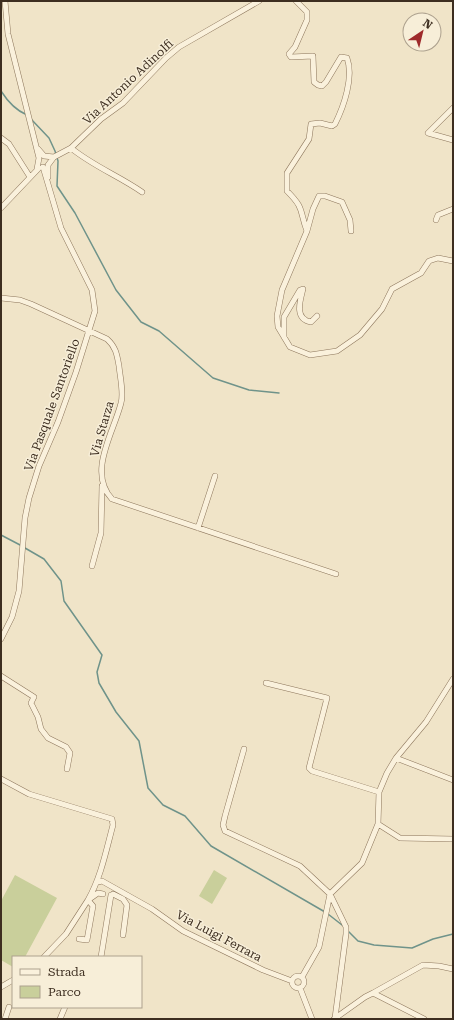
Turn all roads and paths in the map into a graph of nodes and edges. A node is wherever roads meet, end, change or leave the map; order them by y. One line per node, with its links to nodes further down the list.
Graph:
1 (5, 1): 8 (street, Via Pasquale Santoriello)
2 (259, 1): 7 (street, Via Antonio Adinolfi)
3 (296, 1): 14 (street)
4 (453, 108): 6 (street)
5 (1, 138): 8 (street)
6 (453, 140)
7 (71, 148): 8 (street, Via Antonio Adinolfi); 10 (street)
8 (41, 165): 9 (street, Via Pasquale Santoriello); 9 (street); 11 (street)
9 (48, 184): 19 (street, Via Pasquale Santoriello)
10 (142, 192)
11 (1, 208)
12 (453, 209): 13 (street)
13 (436, 220)
14 (307, 231): 15 (street); 20 (street)
15 (351, 231)
16 (453, 261): 20 (street)
17 (1, 298): 19 (street, Via Starza)
18 (317, 316): 20 (street)
19 (90, 331): 22 (street, Via Starza); 26 (street, Via Pasquale Santoriello)
20 (284, 337)
21 (215, 476): 23 (street)
22 (102, 483): 23 (street); 24 (street)
23 (198, 528): 25 (street)
24 (92, 566)
25 (336, 574)
26 (1, 639)
27 (1, 676): 32 (street)
28 (453, 679): 31 (street)
29 (266, 683): 35 (street)
30 (244, 749): 42 (street)
31 (396, 758): 34 (street); 35 (street)
32 (67, 769)
33 (1, 779): 38 (street)
34 (453, 780)
35 (379, 792): 36 (street)
36 (378, 824): 37 (street); 42 (street)
37 (453, 839)
38 (102, 868): 39 (street); 40 (street)
39 (106, 883): 40 (street); 41 (street)
40 (97, 884): 41 (street); 43 (street)
41 (111, 894): 43 (street); 44 (street); 47 (street); 51 (street, Via Luigi Ferrara)
42 (332, 896): 49 (street); 57 (street)
43 (88, 900): 45 (street); 46 (street)
44 (123, 935)
45 (79, 939)
46 (45, 956)
47 (101, 956)
48 (453, 970): 54 (street)
49 (302, 976): 51 (street); 53 (street)
50 (12, 980): 52 (street)
51 (292, 981): 53 (street, Via Luigi Ferrara)
52 (1, 986)
53 (300, 988): 60 (street, Via Luigi Ferrara)
54 (373, 992): 57 (street); 61 (street)
55 (10, 1008): 58 (street)
56 (65, 1008): 59 (street)
57 (334, 1018)
58 (5, 1019)
59 (60, 1019)
60 (312, 1019)
61 (424, 1019)

